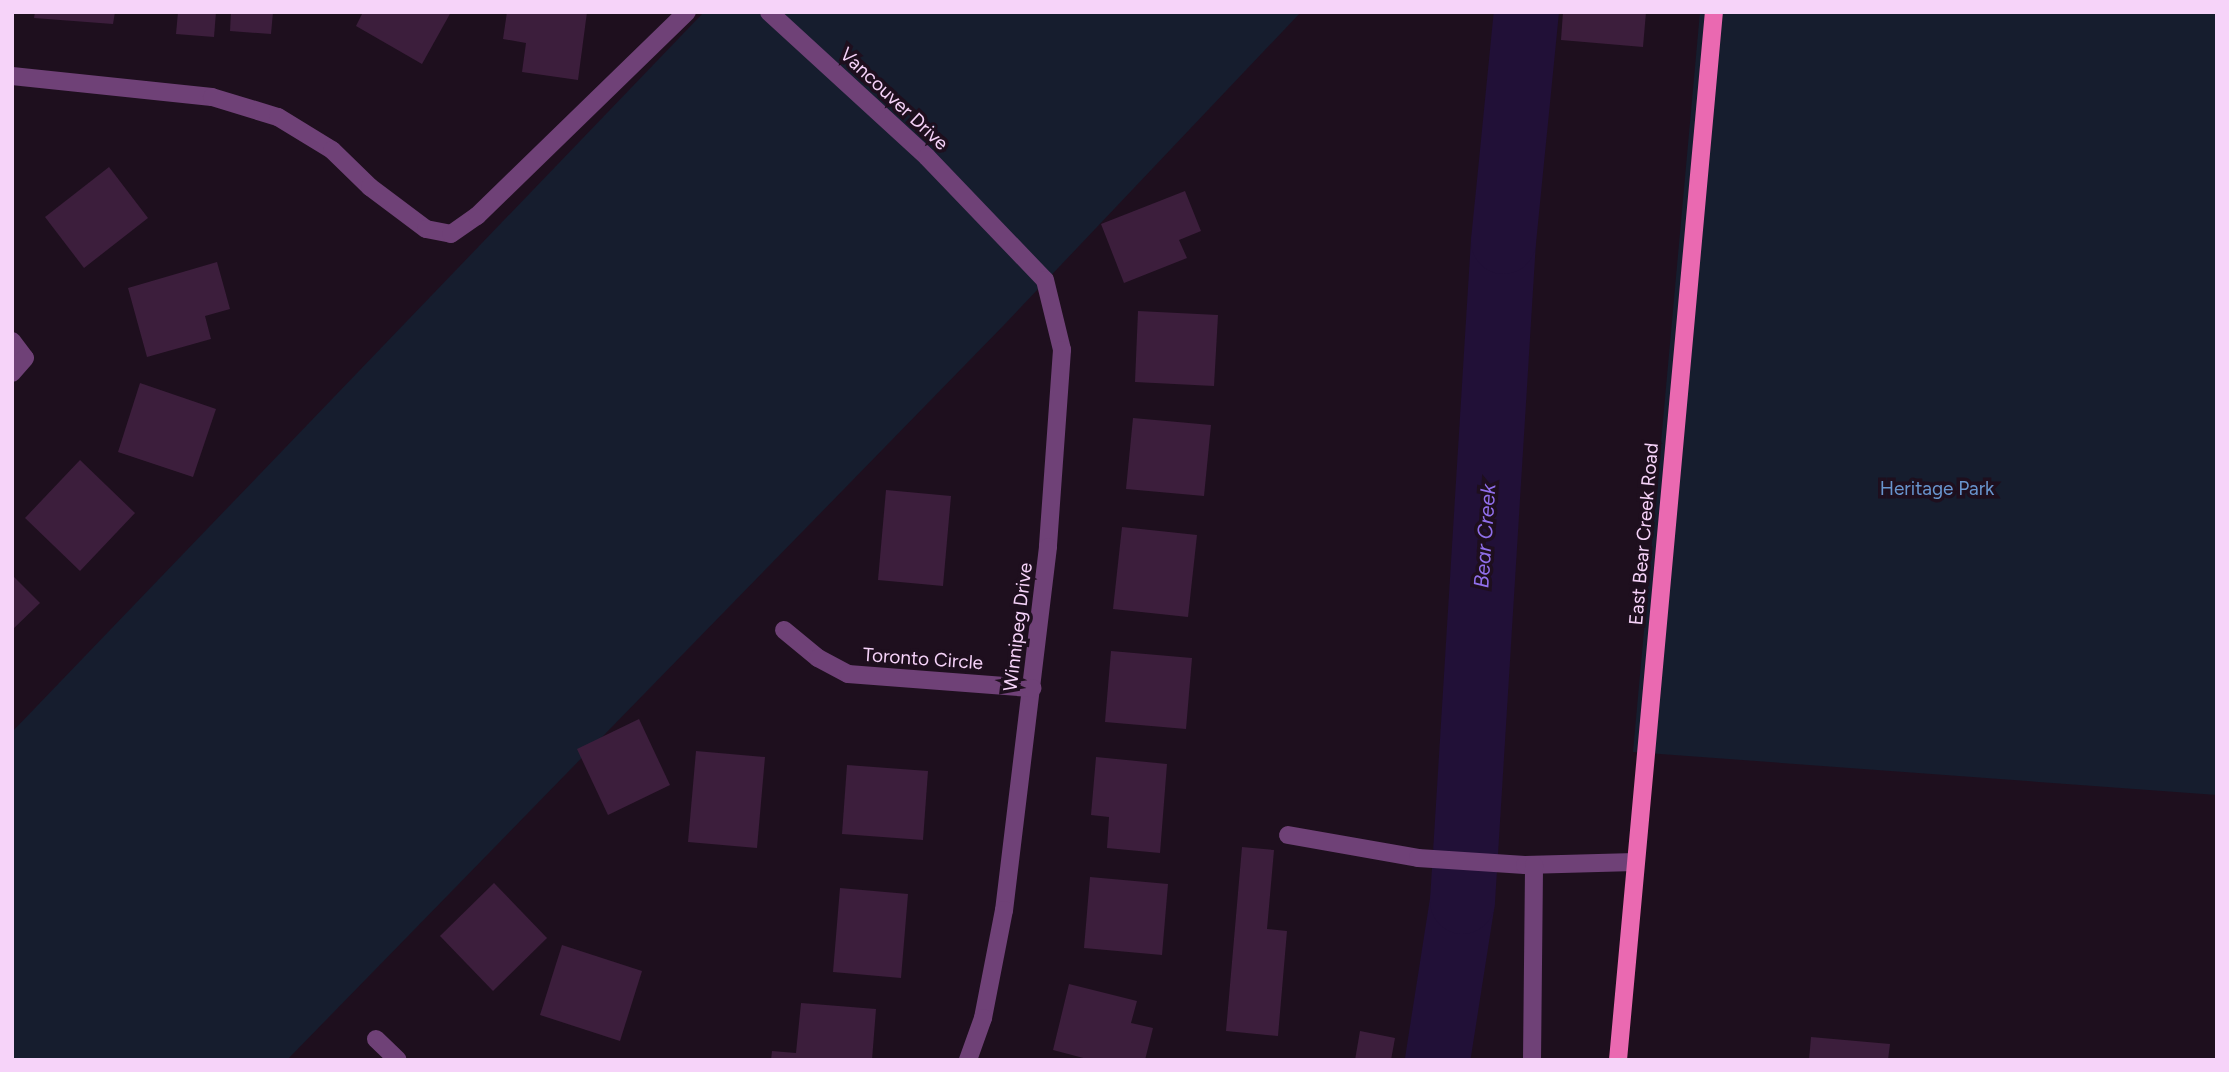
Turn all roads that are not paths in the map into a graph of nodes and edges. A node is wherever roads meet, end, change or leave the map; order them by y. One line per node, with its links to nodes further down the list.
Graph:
1 (687, 12): 4 (street)
2 (769, 12): 5 (street, Vancouver Drive)
3 (1714, 12): 11 (main road, East Bear Creek Road)
4 (12, 76)
5 (987, 219): 9 (street, Winnipeg Drive)
6 (12, 341): 7 (street)
7 (12, 373)
8 (784, 630): 9 (street, Toronto Circle)
9 (1032, 688): 15 (street, Winnipeg Drive)
10 (1288, 835): 12 (street)
11 (1635, 862): 12 (street); 17 (main road, East Bear Creek Road)
12 (1534, 865): 16 (street)
13 (376, 1039): 14 (street)
14 (398, 1060)
15 (968, 1060)
16 (1532, 1060)
17 (1618, 1060)

